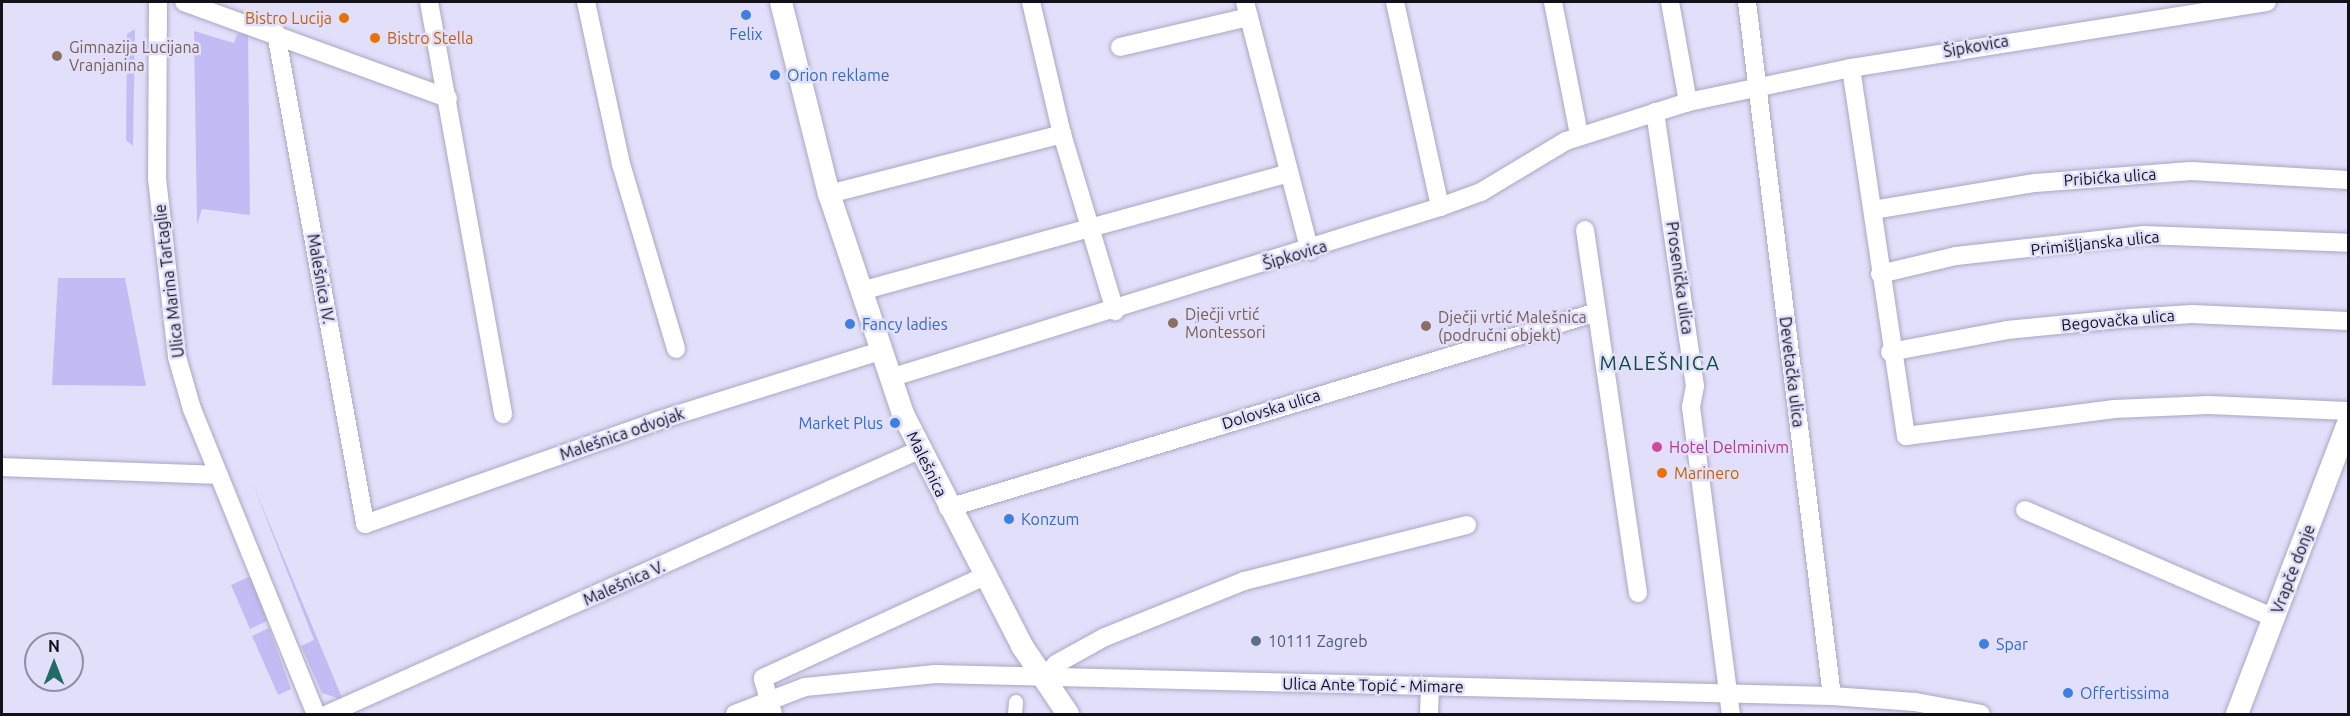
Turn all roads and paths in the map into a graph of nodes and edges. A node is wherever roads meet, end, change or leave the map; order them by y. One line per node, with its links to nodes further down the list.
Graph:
1 (158, 2): 46 (street, Ulica Marina Tartaglie)
2 (184, 2): 13 (street)
3 (429, 2): 18 (street)
4 (586, 2): 37 (street)
5 (781, 2): 25 (street, Malešnica)
6 (1031, 2): 21 (street)
7 (1395, 2): 26 (street)
8 (1553, 2): 22 (street)
9 (1670, 2): 19 (street)
10 (1747, 2): 17 (street, Devetačka ulica)
11 (2267, 2): 16 (street, Šipkovica)
12 (1247, 9): 15 (street); 23 (street)
13 (235, 10): 14 (street)
14 (276, 33): 18 (street); 49 (street, Malešnica IV.)
15 (1120, 47)
16 (1851, 68): 17 (street, Šipkovica); 27 (street)
17 (1760, 84): 19 (street, Šipkovica); 57 (street, Devetačka ulica)
18 (448, 98): 42 (street)
19 (1688, 102): 20 (street, Šipkovica)
20 (1655, 112): 22 (street, Šipkovica); 56 (street, Prosenička ulica)
21 (1062, 134): 25 (street); 28 (street)
22 (1579, 135): 26 (street, Šipkovica)
23 (1289, 173): 28 (street); 31 (street)
24 (2349, 180): 27 (street, Pribićka ulica)
25 (830, 194): 33 (street, Malešnica)
26 (1440, 207): 31 (street, Šipkovica)
27 (1873, 210): 32 (street)
28 (1090, 230): 33 (street); 34 (street)
29 (1585, 230): 35 (street)
30 (2349, 243): 32 (street, Primišljanska ulica)
31 (1310, 251): 34 (street, Šipkovica)
32 (1880, 274): 39 (street)
33 (861, 291): 38 (street, Malešnica)
34 (1115, 310): 40 (street, Šipkovica)
35 (1594, 313): 47 (street, Dolovska ulica); 52 (street)
36 (2349, 321): 39 (street, Begovačka ulica)
37 (676, 349)
38 (881, 351): 40 (street, Malešnica); 49 (street, Malešnica odvojak)
39 (1890, 352): 41 (street)
40 (890, 378): 44 (street, Malešnica)
41 (2349, 411)
42 (503, 414)
43 (2349, 423): 53 (street, Vrapče donje)
44 (919, 450): 47 (street, Malešnica); 60 (street, Malešnica V.)
45 (2, 467): 46 (street)
46 (219, 475): 59 (street, Ulica Marina Tartaglie)
47 (948, 508): 51 (street, Malešnica)
48 (2025, 510): 53 (street)
49 (365, 524)
50 (1467, 525): 54 (street)
51 (985, 576): 54 (street, Malešnica); 58 (street)
52 (1638, 593)
53 (2274, 618): 66 (street, Vrapče donje)
54 (1044, 678): 55 (street, Ulica Ante Topić - Mimare); 58 (street, Ulica Ante Topić - Mimare); 62 (street, Malešnica)
55 (1430, 686): 56 (street, Ulica Ante Topić - Mimare); 63 (street)
56 (1729, 694): 57 (street, Ulica Ante Topić - Mimare); 64 (street, Prosenička ulica)
57 (1832, 696): 65 (street, Ulica Ante Topić - Mimare)
58 (770, 707): 61 (street, Ulica Ante Topić - Mimare)
59 (316, 714)
60 (328, 714)
61 (735, 714)
62 (1068, 714)
63 (1429, 714)
64 (1731, 714)
65 (1981, 714)
66 (2236, 714)

